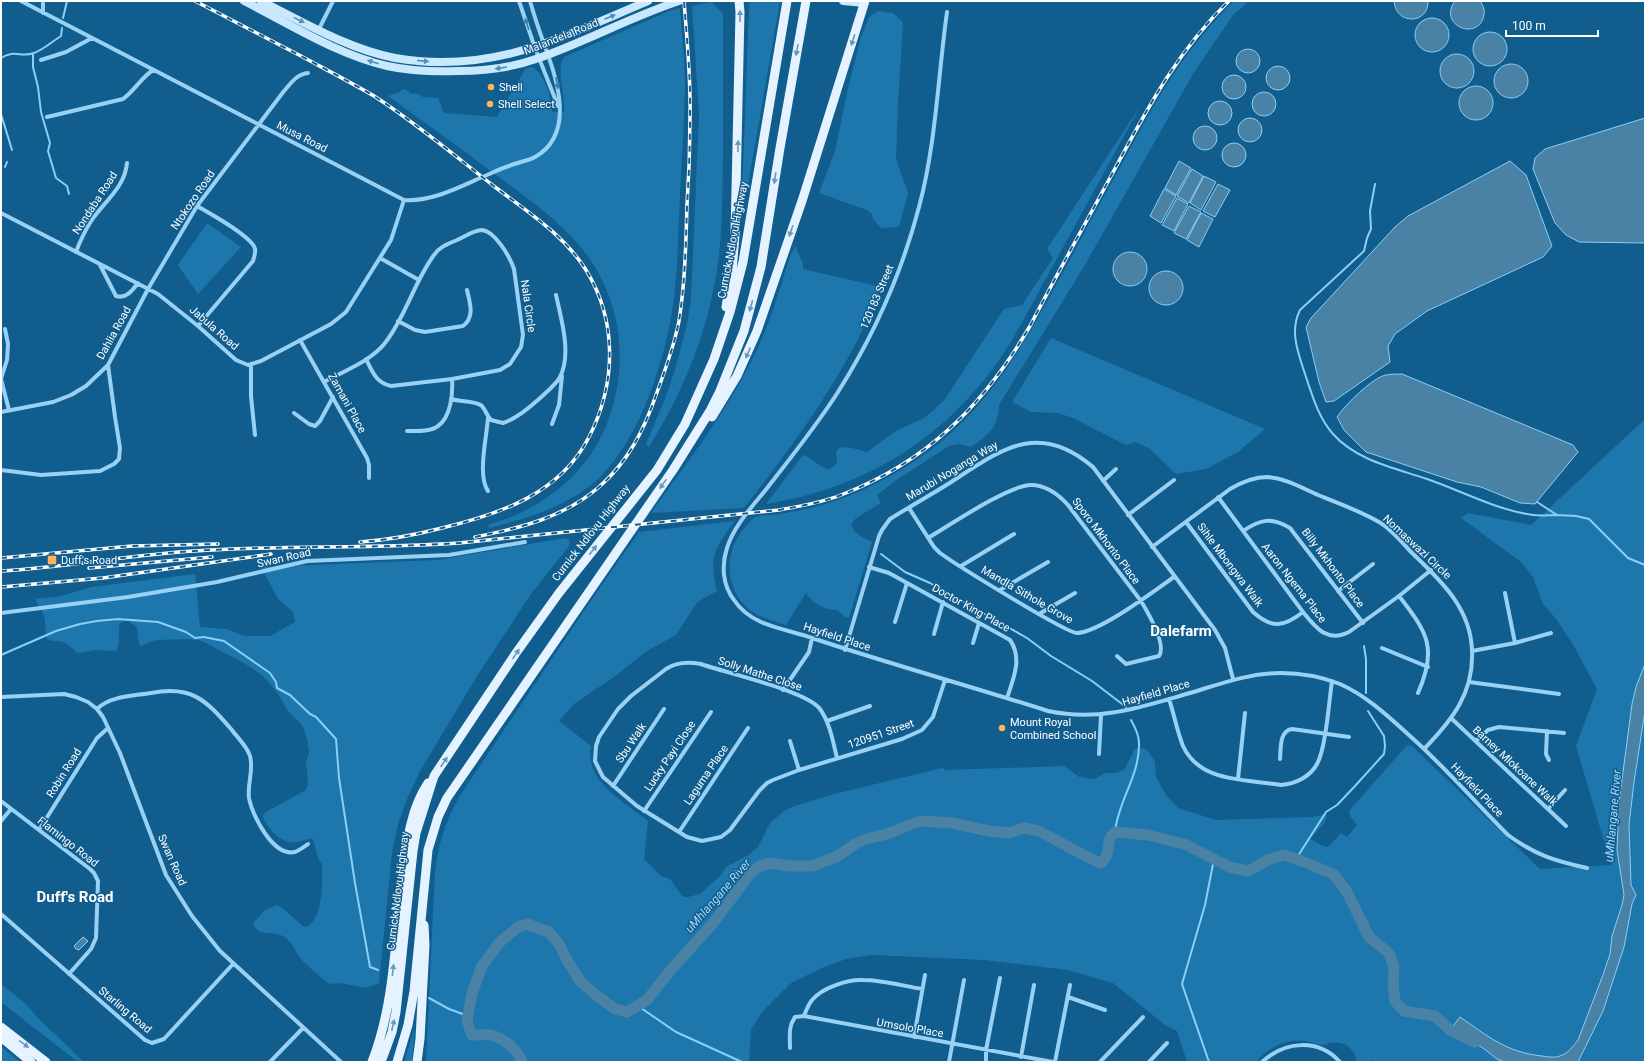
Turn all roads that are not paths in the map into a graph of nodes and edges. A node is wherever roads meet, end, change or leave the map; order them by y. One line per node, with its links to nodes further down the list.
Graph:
1 (21, 1): 16 (street, Musa Road)
2 (43, 1): 16 (street)
3 (244, 1): 19 (main road, Malandela Road)
4 (261, 1): 17 (main road, Malandela Road, one-way to 17)
5 (333, 1): 17 (street)
6 (519, 1): 21 (street, one-way to 6)
7 (530, 1): 20 (street, Musa Road)
8 (648, 1): 20 (main road, Malandela Road, one-way to 8)
9 (679, 1): 22 (main road, Malandela Road)
10 (739, 1): 47 (main road, one-way to 10)
11 (787, 1): 47 (main road, Curnick Ndlovu Highway)
12 (806, 1): 63 (main road, one-way to 63)
13 (844, 1): 14 (main road)
14 (865, 2): 63 (main road, one-way to 63)
15 (947, 12): 78 (street, 120183 Street)
16 (43, 13): 18 (street, Musa Road)
17 (319, 30): 19 (street); 21 (main road, Malandela Road, one-way to 21)
18 (92, 38): 24 (street); 25 (street, Musa Road)
19 (315, 38): 23 (main road, Malandela Road, one-way to 19)
20 (544, 45): 21 (main road, Malandela Road); 22 (street, Musa Road)
21 (535, 48): 23 (street)
22 (548, 55): 23 (main road, Malandela Road); 27 (street, Musa Road, one-way to 27)
23 (539, 58): 27 (street)
24 (41, 60)
25 (153, 70): 28 (street); 29 (street, Musa Road)
26 (308, 73): 29 (street, Ntokozo Road)
27 (560, 112): 31 (street, Musa Road)
28 (47, 116)
29 (257, 124): 31 (street, Musa Road); 32 (street, Ntokozo Road)
30 (127, 163): 34 (street, Nondaba Road)
31 (404, 200): 35 (street)
32 (197, 206): 39 (street, Ntokozo Road); 43 (street)
33 (1, 213): 34 (street, Jabula Road)
34 (76, 252): 36 (street, Jabula Road)
35 (380, 258): 37 (street); 45 (street)
36 (100, 264): 38 (street, Jabula Road); 38 (street)
37 (419, 280): 42 (street, Nala Circle); 51 (street, Nala Circle)
38 (138, 283): 39 (street, Jabula Road)
39 (148, 289): 43 (street, Jabula Road); 48 (street, Dahlia Road)
40 (467, 290): 42 (street)
41 (556, 295): 50 (street)
42 (398, 321): 46 (street, Nala Circle)
43 (198, 326): 49 (street, Jabula Road)
44 (5, 329): 55 (street)
45 (300, 340): 49 (street); 52 (street, Zamani Place)
46 (366, 359): 51 (street, Nala Circle); 52 (street, Nala Circle)
47 (712, 364): 141 (main road, Curnick Ndlovu Highway, one-way to 47)
48 (108, 365): 55 (street, Dahlia Road); 62 (street)
49 (251, 365): 61 (street)
50 (562, 372): 58 (street); 59 (street)
51 (452, 379): 54 (street)
52 (324, 382): 53 (street, Zamani Place)
53 (333, 397): 57 (street); 65 (street, Zamani Place)
54 (451, 399): 58 (street); 60 (street)
55 (9, 410): 56 (street, Dahlia Road)
56 (1, 412)
57 (294, 413)
58 (488, 417): 68 (street)
59 (552, 424)
60 (407, 430)
61 (255, 435)
62 (1, 470)
63 (673, 470): 155 (main road, one-way to 155)
64 (1116, 470): 67 (street)
65 (369, 478)
66 (1174, 480): 71 (street)
67 (1103, 481): 70 (street, Marubi Noganga Way); 71 (street, Marubi Noganga Way)
68 (488, 491)
69 (1218, 497): 72 (street, Nomaswazi Circle); 73 (street, Aaron Ngema Place); 83 (street, Nomaswazi Circle)
70 (909, 508): 75 (street, Mandla Sithole Grove); 82 (street, Marubi Noganga Way)
71 (1128, 515): 77 (street, Marubi Noganga Way)
72 (1186, 522): 77 (street, Nomaswazi Circle); 93 (street, Sihle Mbongwa Walk)
73 (1243, 531): 87 (street, Billy Mkhonto Place); 93 (street, Aaron Ngema Place)
74 (1014, 534): 81 (street)
75 (928, 538): 81 (street, Mandla Sithole Grove); 91 (street, Sporo Mkhonto Place)
76 (525, 542): 94 (street, Swan Road)
77 (1152, 548): 84 (street, Marubi Noganga Way)
78 (726, 550): 101 (street, Hayfield Place)
79 (1048, 562): 86 (street)
80 (1373, 564): 87 (street)
81 (961, 566): 86 (street, Mandla Sithole Grove)
82 (869, 567): 85 (street, Doctor King Place); 105 (street, Marubi Noganga Way)
83 (1430, 570): 90 (street, Aaron Ngema Place); 106 (street, Nomaswazi Circle)
84 (1174, 577): 91 (street, Mandla Sithole Grove); 109 (street, Marubi Noganga Way)
85 (907, 583): 92 (street, Doctor King Place); 96 (street)
86 (1000, 590): 95 (street, Mandla Sithole Grove)
87 (1338, 591): 97 (street, Billy Mkhonto Place)
88 (1075, 593): 95 (street)
89 (1505, 593): 103 (street)
90 (1399, 596): 97 (street, Aaron Ngema Place); 108 (street)
91 (1140, 601): 95 (street, Mandla Sithole Grove); 107 (street, Sporo Mkhonto Place)
92 (943, 602): 98 (street, Doctor King Place); 100 (street)
93 (1303, 612): 97 (street, Aaron Ngema Place)
94 (1, 613)
95 (1039, 614)
96 (895, 622)
97 (1363, 622)
98 (979, 623): 102 (street); 117 (street, Doctor King Place)
99 (1551, 633): 103 (street)
100 (934, 634)
101 (812, 638): 105 (street, Hayfield Place); 113 (street)
102 (973, 643)
103 (1515, 643): 106 (street)
104 (1382, 648): 108 (street)
105 (845, 650): 110 (street, Hayfield Place)
106 (1472, 651): 112 (street, Nomaswazi Circle)
107 (1117, 656)
108 (1428, 667): 114 (street)
109 (1234, 679): 111 (street, Hayfield Place); 118 (street, Hayfield Place)
110 (945, 680): 117 (street, Hayfield Place); 137 (street, 120951 Street)
111 (1332, 682): 131 (street); 135 (street, Hayfield Place)
112 (1469, 682): 115 (street); 125 (street, Nomaswazi Circle)
113 (783, 690): 126 (street, Solly Mathe Close); 143 (street, Solly Mathe Close)
114 (1418, 693)
115 (1559, 694)
116 (1, 697): 120 (street, Swan Road)
117 (1007, 698): 124 (street, Hayfield Place)
118 (1169, 699): 124 (street, Hayfield Place); 142 (street)
119 (870, 706): 126 (street)
120 (97, 709): 127 (street, Swan Road); 153 (street)
121 (664, 709): 143 (street, Sbu Walk)
122 (711, 712): 148 (street, Lucky Payi Close)
123 (1245, 713): 142 (street)
124 (1100, 715): 136 (street)
125 (1452, 719): 134 (street, Barney Mlokoane Walk); 135 (street, Nomaswazi Circle)
126 (827, 721): 137 (street, Solly Mathe Close)
127 (108, 728): 151 (street, Robin Road); 157 (street, Swan Road)
128 (748, 728): 152 (street, Laguma Place)
129 (1547, 731): 130 (street); 134 (street); 139 (street)
130 (1564, 733)
131 (1325, 734): 132 (street); 138 (street); 142 (street)
132 (1349, 736)
133 (790, 741): 140 (street)
134 (1476, 741): 147 (street, Barney Mlokoane Walk)
135 (1425, 748): 154 (street, Hayfield Place)
136 (1099, 754)
137 (837, 758): 140 (street, Solly Mathe Close)
138 (1280, 759)
139 (1549, 760)
140 (799, 770): 152 (street, Solly Mathe Close)
141 (434, 776): 182 (main road, one-way to 141); 183 (main road, Curnick Ndlovu Highway, one-way to 141)
142 (1238, 779)
143 (613, 786): 148 (street, Solly Mathe Close)
144 (1565, 790): 147 (street)
145 (1, 801): 146 (street, Flamingo Road)
146 (11, 809): 149 (street); 151 (street, Flamingo Road)
147 (1548, 809): 150 (street, Barney Mlokoane Walk)
148 (644, 811): 152 (street, Solly Mathe Close)
149 (1, 822)
150 (1566, 826)
151 (39, 830): 158 (street, Flamingo Road)
152 (678, 832)
153 (308, 844)
154 (1587, 868)
155 (423, 894): 184 (main road); 185 (main road)
156 (1, 914): 158 (street, Starling Road)
157 (234, 964): 158 (street, Starling Road); 170 (street, Swan Road)
158 (69, 974)
159 (925, 975): 164 (street)
160 (1000, 978): 176 (street)
161 (964, 980): 174 (street)
162 (1034, 985): 177 (street)
163 (1070, 985): 165 (street)
164 (922, 989): 167 (street); 172 (street)
165 (1068, 997): 166 (street); 188 (street)
166 (1105, 1010)
167 (804, 1016): 172 (street, Umsolo Place); 175 (street)
168 (1143, 1017): 189 (street)
169 (1, 1027): 179 (main road, one-way to 179)
170 (303, 1028): 180 (street); 181 (street, Swan Road)
171 (1, 1037): 178 (main road)
172 (914, 1037): 174 (street, Umsolo Place)
173 (1167, 1043): 190 (street)
174 (952, 1044): 176 (street, Umsolo Place); 186 (street)
175 (790, 1048)
176 (986, 1050): 177 (street, Umsolo Place); 187 (street)
177 (1021, 1057): 188 (street, Umsolo Place)
178 (31, 1062)
179 (46, 1062)
180 (270, 1062)
181 (341, 1062)
182 (372, 1062)
183 (381, 1062)
184 (397, 1062)
185 (418, 1062)
186 (949, 1062)
187 (986, 1062)
188 (1054, 1062)
189 (1100, 1062)
190 (1149, 1062)
191 (1262, 1062): 192 (street)
192 (1340, 1062)

